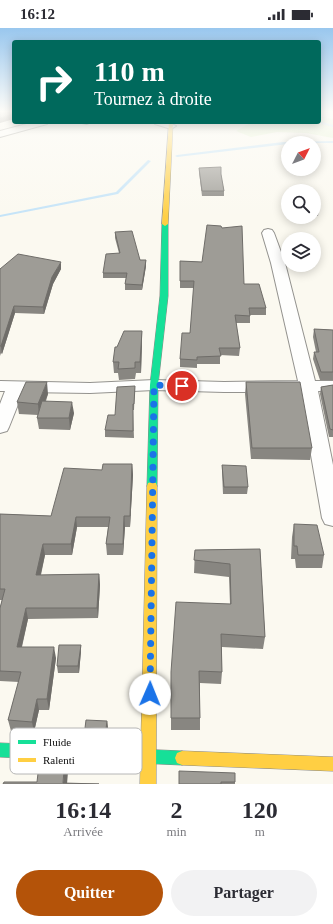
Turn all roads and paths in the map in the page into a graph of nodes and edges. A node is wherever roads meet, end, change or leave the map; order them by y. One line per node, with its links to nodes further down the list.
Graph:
1 (169, 147): 3 (street)
2 (268, 233): 5 (street)
3 (154, 385): 4 (street); 5 (street); 12 (street)
4 (8, 386): 7 (street)
5 (308, 386): 6 (street); 8 (street)
6 (333, 386)
7 (0, 427)
8 (333, 518)
9 (0, 750): 10 (street)
10 (10, 750)
11 (142, 755): 12 (street)
12 (149, 755): 13 (street); 14 (street)
13 (333, 764)
14 (148, 784)

